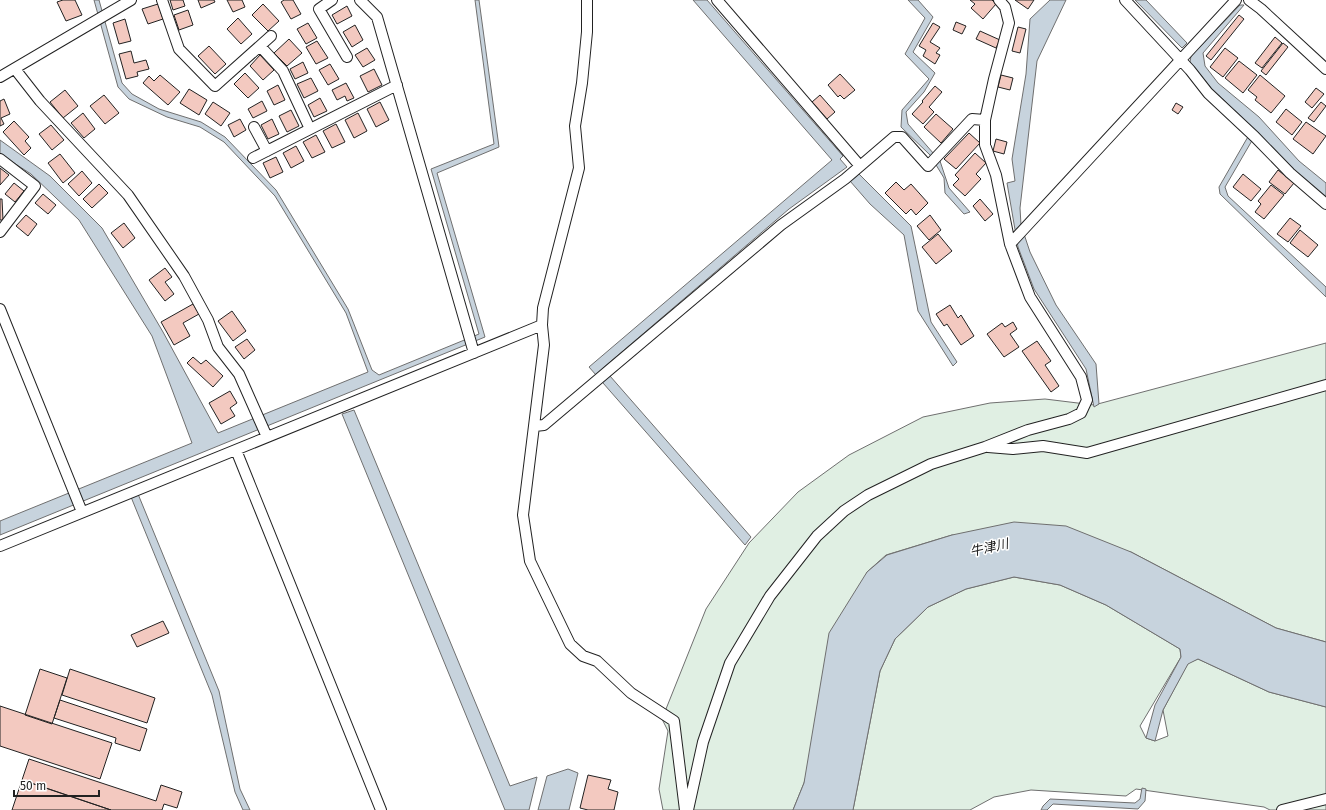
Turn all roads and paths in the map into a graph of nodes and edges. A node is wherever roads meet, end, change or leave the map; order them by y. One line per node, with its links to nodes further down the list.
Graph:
1 (131, 0): 16 (street)
2 (162, 0): 12 (street)
3 (332, 0): 13 (street)
4 (360, 0): 18 (street)
5 (587, 0): 30 (street)
6 (716, 0): 25 (street)
7 (999, 0): 19 (street)
8 (1125, 0): 14 (street)
9 (1236, 0): 14 (street)
10 (1249, 0): 15 (street)
11 (272, 36): 12 (street)
12 (260, 46): 21 (street)
13 (347, 57)
14 (1180, 59): 26 (street); 28 (street)
15 (1326, 68)
16 (15, 69): 17 (street); 34 (street)
17 (0, 76)
18 (397, 85): 21 (street); 31 (street)
19 (985, 120): 25 (street); 28 (street)
20 (254, 127): 22 (street)
21 (310, 129): 22 (street)
22 (267, 151): 23 (street)
23 (253, 158)
24 (0, 159): 27 (street)
25 (860, 166): 33 (street)
26 (1326, 204)
27 (0, 232)
28 (1010, 244): 35 (street)
29 (0, 309): 37 (street)
30 (542, 325): 31 (street); 33 (street)
31 (472, 344): 34 (street)
32 (1326, 385): 35 (street)
33 (535, 426): 41 (street)
34 (267, 437): 36 (street)
35 (985, 447): 41 (street)
36 (236, 450): 37 (street); 40 (street)
37 (82, 512): 38 (street)
38 (0, 546)
39 (1326, 799): 42 (street)
40 (381, 810)
41 (686, 810)
42 (1282, 810)

